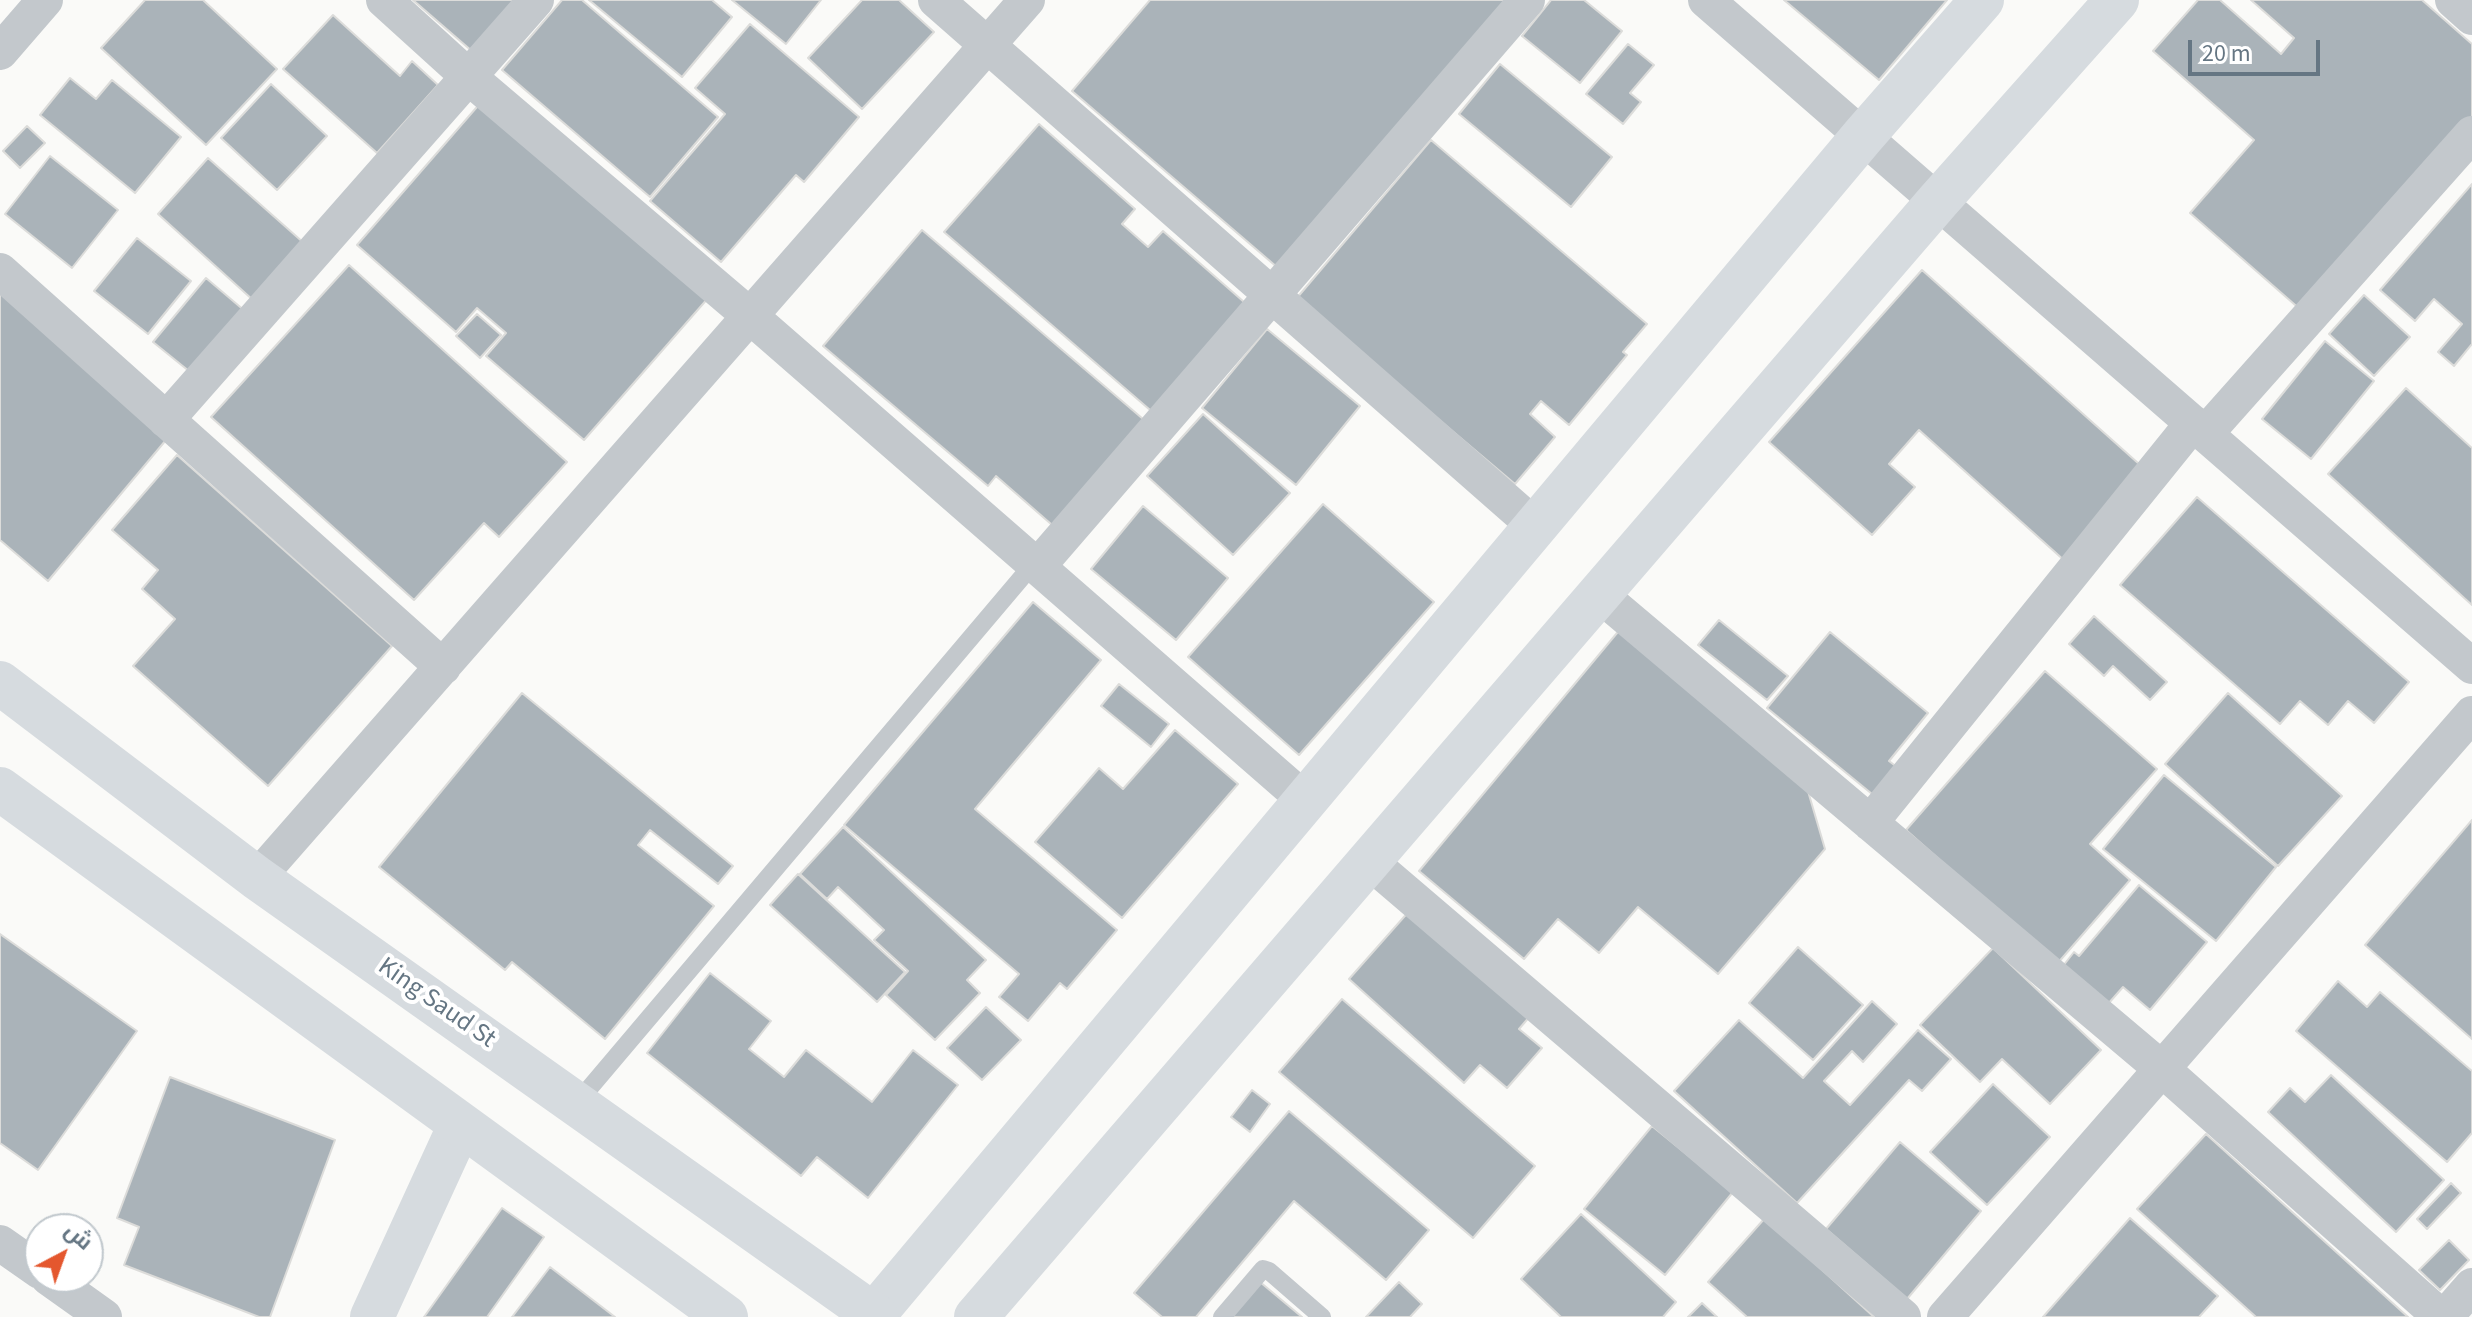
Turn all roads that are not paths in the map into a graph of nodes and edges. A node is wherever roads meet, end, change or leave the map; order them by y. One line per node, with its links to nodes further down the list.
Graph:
1 (45, 0): 13 (street)
2 (384, 0): 14 (street)
3 (536, 0): 14 (street)
4 (936, 0): 12 (street)
5 (1027, 0): 12 (street)
6 (1527, 0): 19 (street)
7 (1706, 0): 16 (street)
8 (1982, 0): 16 (street)
9 (2117, 0): 17 (street)
10 (2453, 0): 11 (street)
11 (2472, 17)
12 (987, 45): 19 (street); 20 (street)
13 (0, 52)
14 (470, 78): 20 (street); 21 (street)
15 (2472, 134): 22 (street)
16 (1863, 136): 17 (street); 23 (street)
17 (1938, 201): 22 (street); 25 (street)
18 (0, 271): 21 (street)
19 (1271, 294): 23 (street); 24 (street)
20 (750, 316): 24 (street); 27 (street)
21 (166, 420): 27 (street)
22 (2199, 429): 26 (street); 32 (street)
23 (1535, 526): 31 (street)
24 (1036, 565): 31 (street); 36 (lane)
25 (1599, 594): 32 (street); 33 (street)
26 (2472, 666)
27 (443, 667): 34 (street)
28 (0, 683): 34 (street, King Saud St)
29 (2472, 714): 35 (street)
30 (0, 789): 37 (street)
31 (1305, 800): 42 (street)
32 (1870, 823): 35 (street)
33 (1369, 861): 46 (street); 49 (street)
34 (257, 878): 36 (street, King Saud St)
35 (2162, 1069): 50 (street); 51 (street)
36 (576, 1104): 42 (street, King Saud St)
37 (460, 1125): 44 (street); 45 (street)
38 (0, 1243): 39 (street)
39 (24, 1260)
40 (2472, 1286): 51 (street)
41 (70, 1293): 43 (street)
42 (874, 1316)
43 (104, 1317)
44 (372, 1317)
45 (726, 1317)
46 (976, 1317)
47 (1222, 1317): 48 (lane)
48 (1322, 1317)
49 (1903, 1317)
50 (1945, 1317)
51 (2443, 1317)

